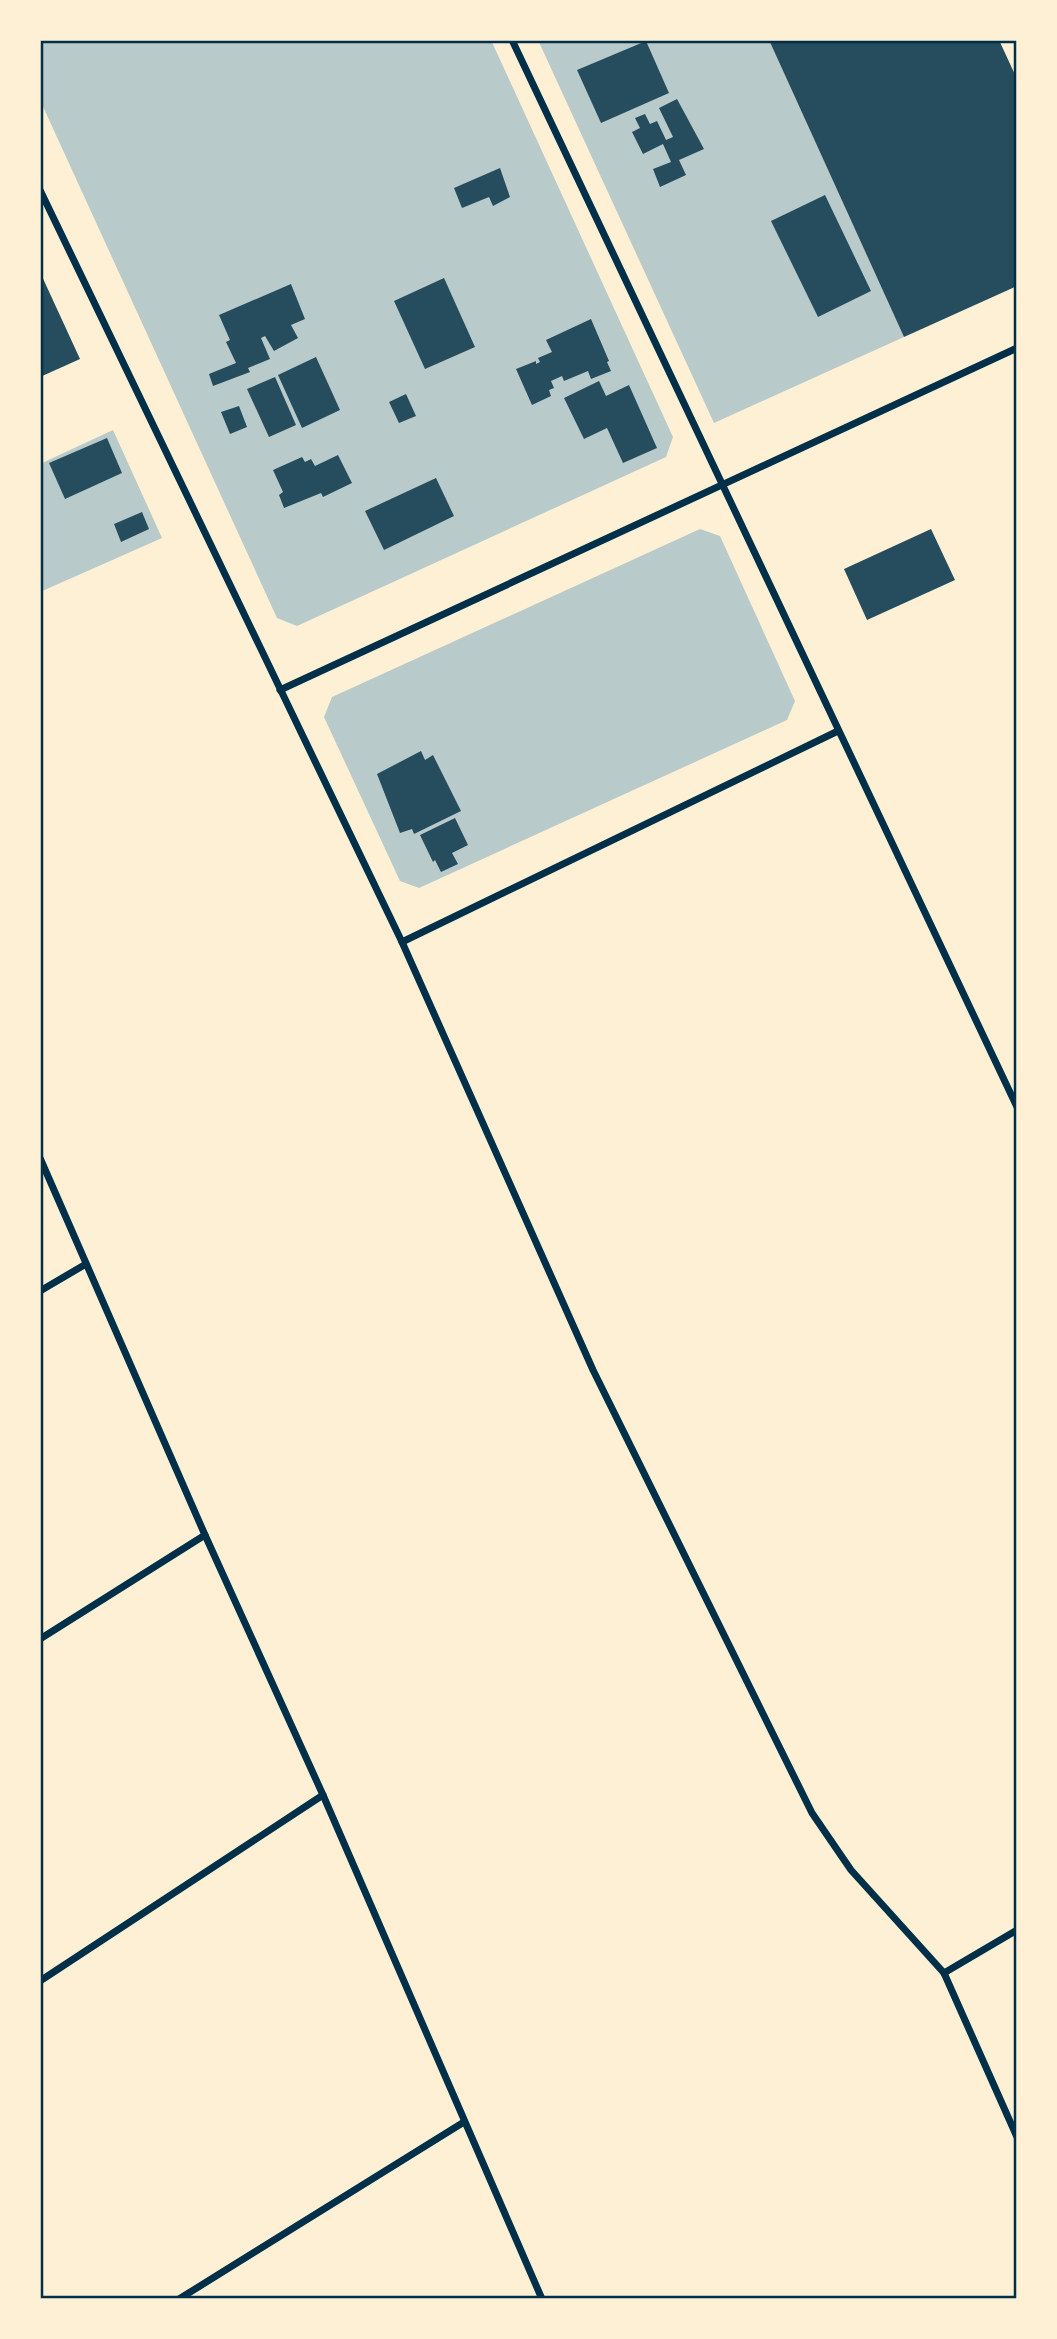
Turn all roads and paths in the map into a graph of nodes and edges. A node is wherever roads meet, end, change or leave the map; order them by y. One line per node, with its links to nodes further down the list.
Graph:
1 (512, 40): 4 (street)
2 (40, 190): 5 (street)
3 (1017, 348): 4 (street)
4 (721, 485): 5 (street); 6 (street)
5 (280, 690): 7 (street)
6 (838, 731): 7 (street); 8 (street)
7 (401, 942): 16 (street)
8 (1017, 1107)
9 (40, 1158): 10 (street)
10 (86, 1264): 11 (street); 12 (street)
11 (40, 1291)
12 (205, 1535): 13 (street); 14 (street)
13 (40, 1639)
14 (323, 1795): 17 (street); 18 (street)
15 (1017, 1930): 16 (street)
16 (944, 1973): 19 (street)
17 (40, 1981)
18 (464, 2122): 20 (street); 21 (street)
19 (1017, 2137)
20 (179, 2299)
21 (542, 2299)

